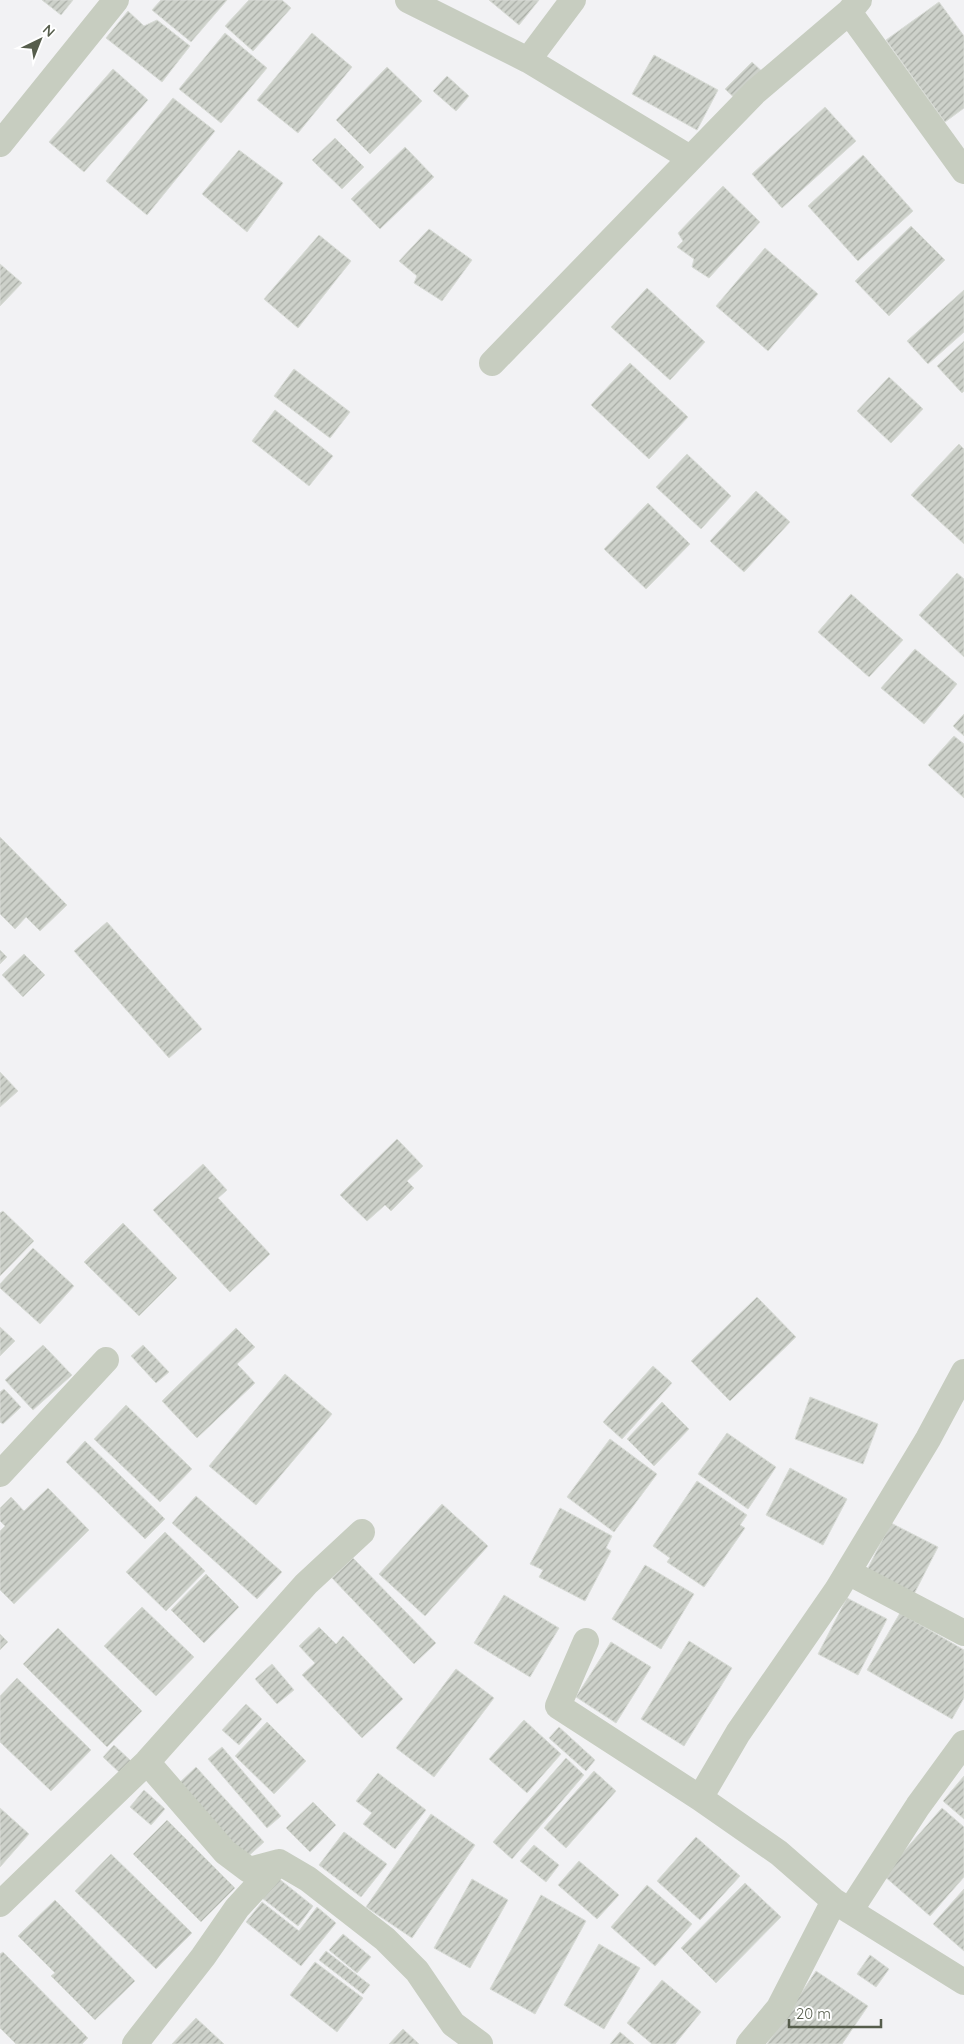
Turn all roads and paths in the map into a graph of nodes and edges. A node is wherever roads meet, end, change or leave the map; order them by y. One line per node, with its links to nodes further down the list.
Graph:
1 (116, 0): 6 (street)
2 (408, 0): 5 (street)
3 (573, 0): 5 (street)
4 (854, 6): 7 (street); 8 (street)
5 (528, 60): 7 (street)
6 (0, 144)
7 (690, 158): 9 (street)
8 (964, 171)
9 (492, 362)
10 (106, 1360): 12 (street)
11 (964, 1372): 14 (street)
12 (0, 1474)
13 (362, 1532): 18 (street)
14 (848, 1572): 15 (street); 19 (street)
15 (964, 1633)
16 (586, 1641): 19 (street)
17 (964, 1743): 22 (street)
18 (147, 1762): 20 (street); 21 (street)
19 (700, 1798): 22 (street)
20 (280, 1862): 24 (street); 25 (street)
21 (0, 1904)
22 (842, 1906): 23 (street); 26 (street)
23 (964, 1982)
24 (135, 2044)
25 (480, 2044)
26 (749, 2044)

